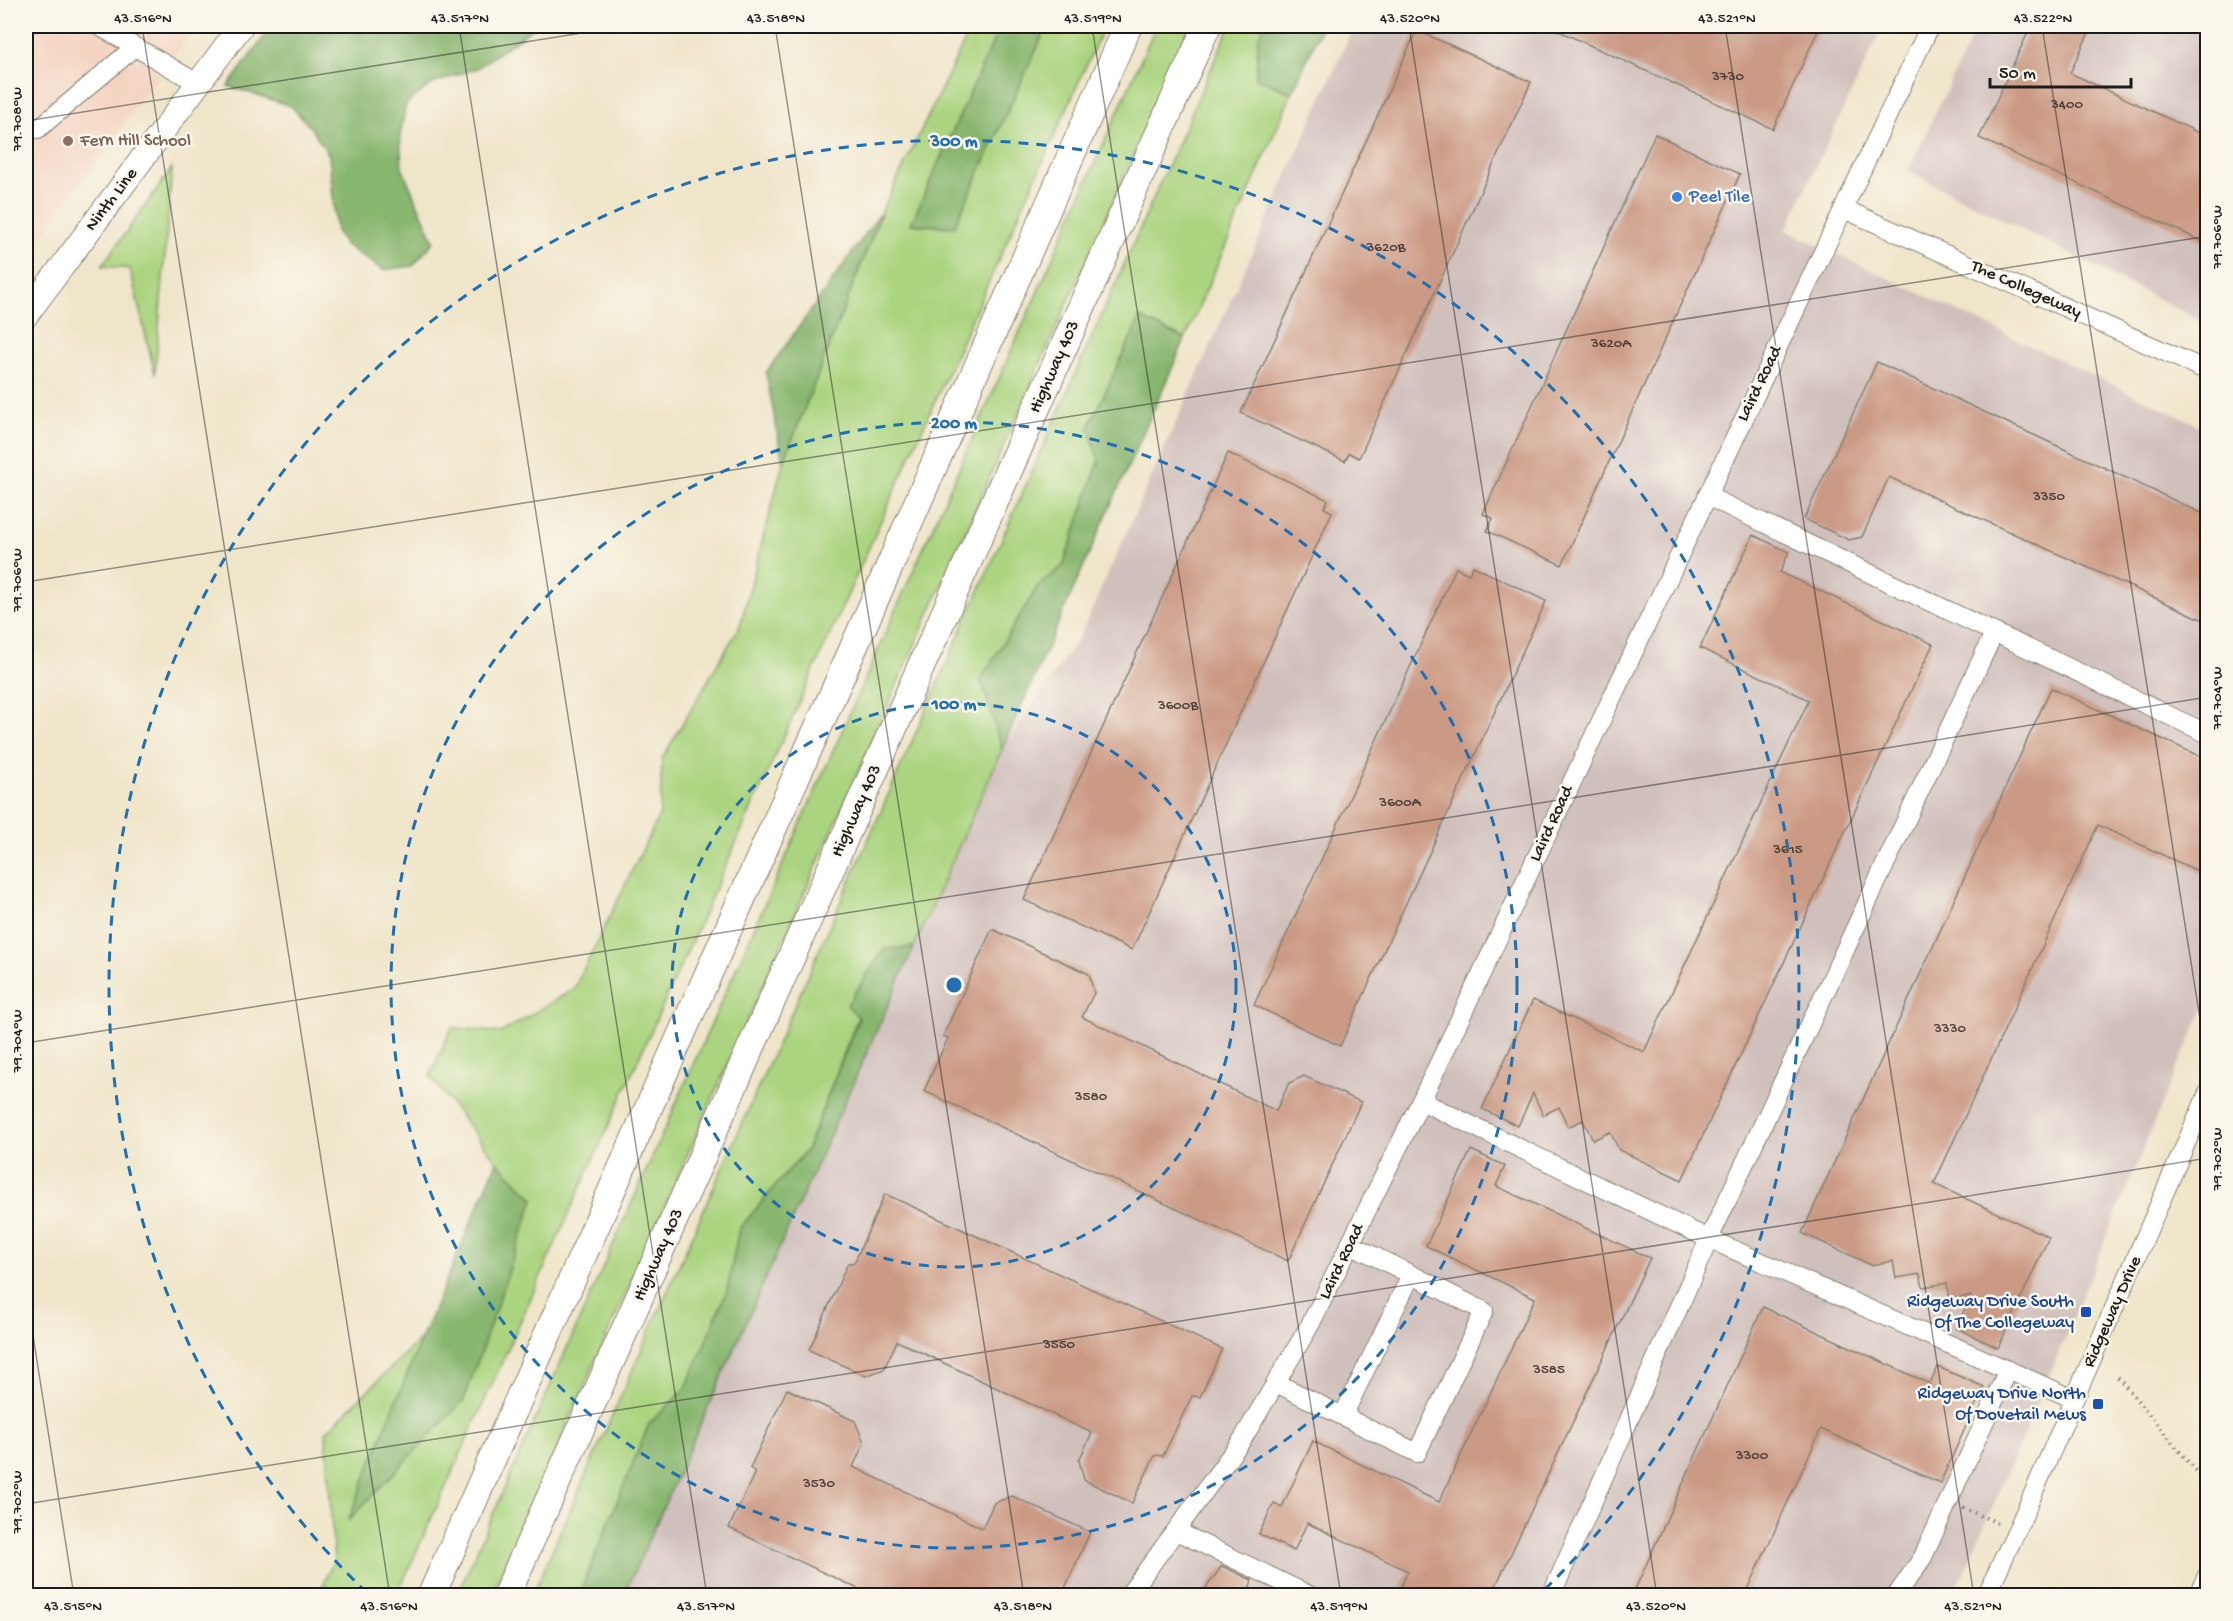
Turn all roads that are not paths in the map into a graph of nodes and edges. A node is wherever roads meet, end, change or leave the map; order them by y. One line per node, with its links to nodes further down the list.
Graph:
1 (99, 26): 6 (street)
2 (242, 26): 7 (main road, Ninth Line)
3 (1128, 26): 26 (highway)
4 (1207, 26): 27 (highway, Highway 403)
5 (1930, 26): 9 (street, Laird Road)
6 (135, 47): 7 (street); 8 (street)
7 (199, 84): 10 (main road, Ninth Line)
8 (26, 129)
9 (1844, 209): 11 (street, The Collegeway); 12 (street, Laird Road)
10 (26, 315)
11 (2208, 371)
12 (1707, 496): 13 (street); 16 (street, Laird Road)
13 (1994, 633): 14 (street); 17 (street)
14 (2208, 734)
15 (2208, 1093): 22 (street, Ridgeway Drive)
16 (1421, 1101): 17 (street); 18 (street, Laird Road)
17 (1709, 1239): 20 (street); 30 (street)
18 (1350, 1244): 19 (street); 21 (street, Laird Road)
19 (1411, 1275): 23 (street); 23 (street)
20 (2008, 1370): 22 (street); 31 (street)
21 (1276, 1383): 23 (street); 24 (street, Laird Road)
22 (2074, 1399): 32 (street, Ridgeway Drive)
23 (1343, 1416)
24 (1176, 1531): 28 (street, Laird Road); 29 (street)
25 (2208, 1574): 33 (street)
26 (430, 1596)
27 (506, 1596)
28 (1128, 1596)
29 (1311, 1596)
30 (1551, 1596)
31 (1896, 1596)
32 (1986, 1596)
33 (2197, 1596)

